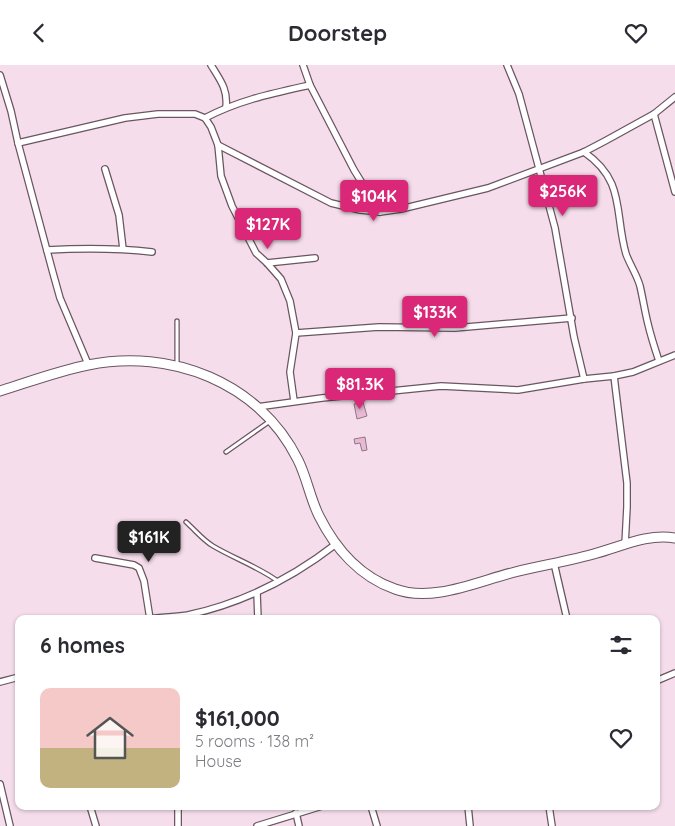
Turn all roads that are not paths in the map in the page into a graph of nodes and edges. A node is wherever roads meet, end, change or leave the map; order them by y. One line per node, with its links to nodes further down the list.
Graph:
1 (211, 65): 7 (street)
2 (303, 65): 5 (street)
3 (507, 65): 15 (street)
4 (0, 75): 10 (street)
5 (310, 85): 7 (street); 18 (street)
6 (675, 97): 8 (street)
7 (226, 107): 9 (street)
8 (654, 114): 12 (street); 14 (street)
9 (205, 118): 10 (street); 11 (street)
10 (18, 143): 20 (street)
11 (218, 145): 18 (street); 23 (street)
12 (584, 151): 15 (street); 28 (street)
13 (675, 164): 14 (street)
14 (668, 166): 17 (street)
15 (540, 168): 18 (street); 24 (street)
16 (104, 169): 19 (street)
17 (675, 192)
18 (380, 212)
19 (123, 249): 20 (street); 21 (street)
20 (47, 250): 29 (street)
21 (152, 252)
22 (315, 258): 23 (street)
23 (267, 263): 26 (street)
24 (572, 318): 26 (street); 32 (street)
25 (177, 321): 30 (lane)
26 (296, 333): 34 (street)
27 (675, 355): 28 (street)
28 (659, 361): 31 (street)
29 (88, 365): 30 (main road); 33 (main road)
30 (177, 365): 35 (main road)
31 (614, 376): 32 (street); 41 (street)
32 (584, 379): 34 (street)
33 (0, 391)
34 (294, 401): 35 (street)
35 (257, 407): 36 (main road)
36 (270, 421): 37 (lane); 40 (main road)
37 (226, 452)
38 (186, 522): 44 (lane)
39 (675, 538): 41 (main road)
40 (336, 544): 43 (main road); 44 (street)
41 (625, 545): 43 (main road)
42 (95, 558): 46 (street)
43 (554, 563): 49 (street)
44 (280, 582): 45 (street)
45 (257, 593): 47 (street); 48 (street)
46 (149, 615)
47 (192, 615)
48 (258, 615)
49 (566, 615)
50 (675, 673): 52 (street)
51 (15, 678): 53 (street)
52 (660, 679)
53 (0, 682)
54 (0, 784): 62 (street)
55 (91, 810): 63 (street)
56 (178, 810): 64 (street)
57 (307, 810): 61 (street)
58 (372, 810): 67 (street)
59 (468, 810): 68 (street)
60 (550, 810): 69 (street)
61 (296, 813): 65 (street); 66 (street)
62 (10, 826)
63 (96, 826)
64 (178, 826)
65 (257, 826)
66 (300, 826)
67 (377, 826)
68 (470, 826)
69 (552, 826)

